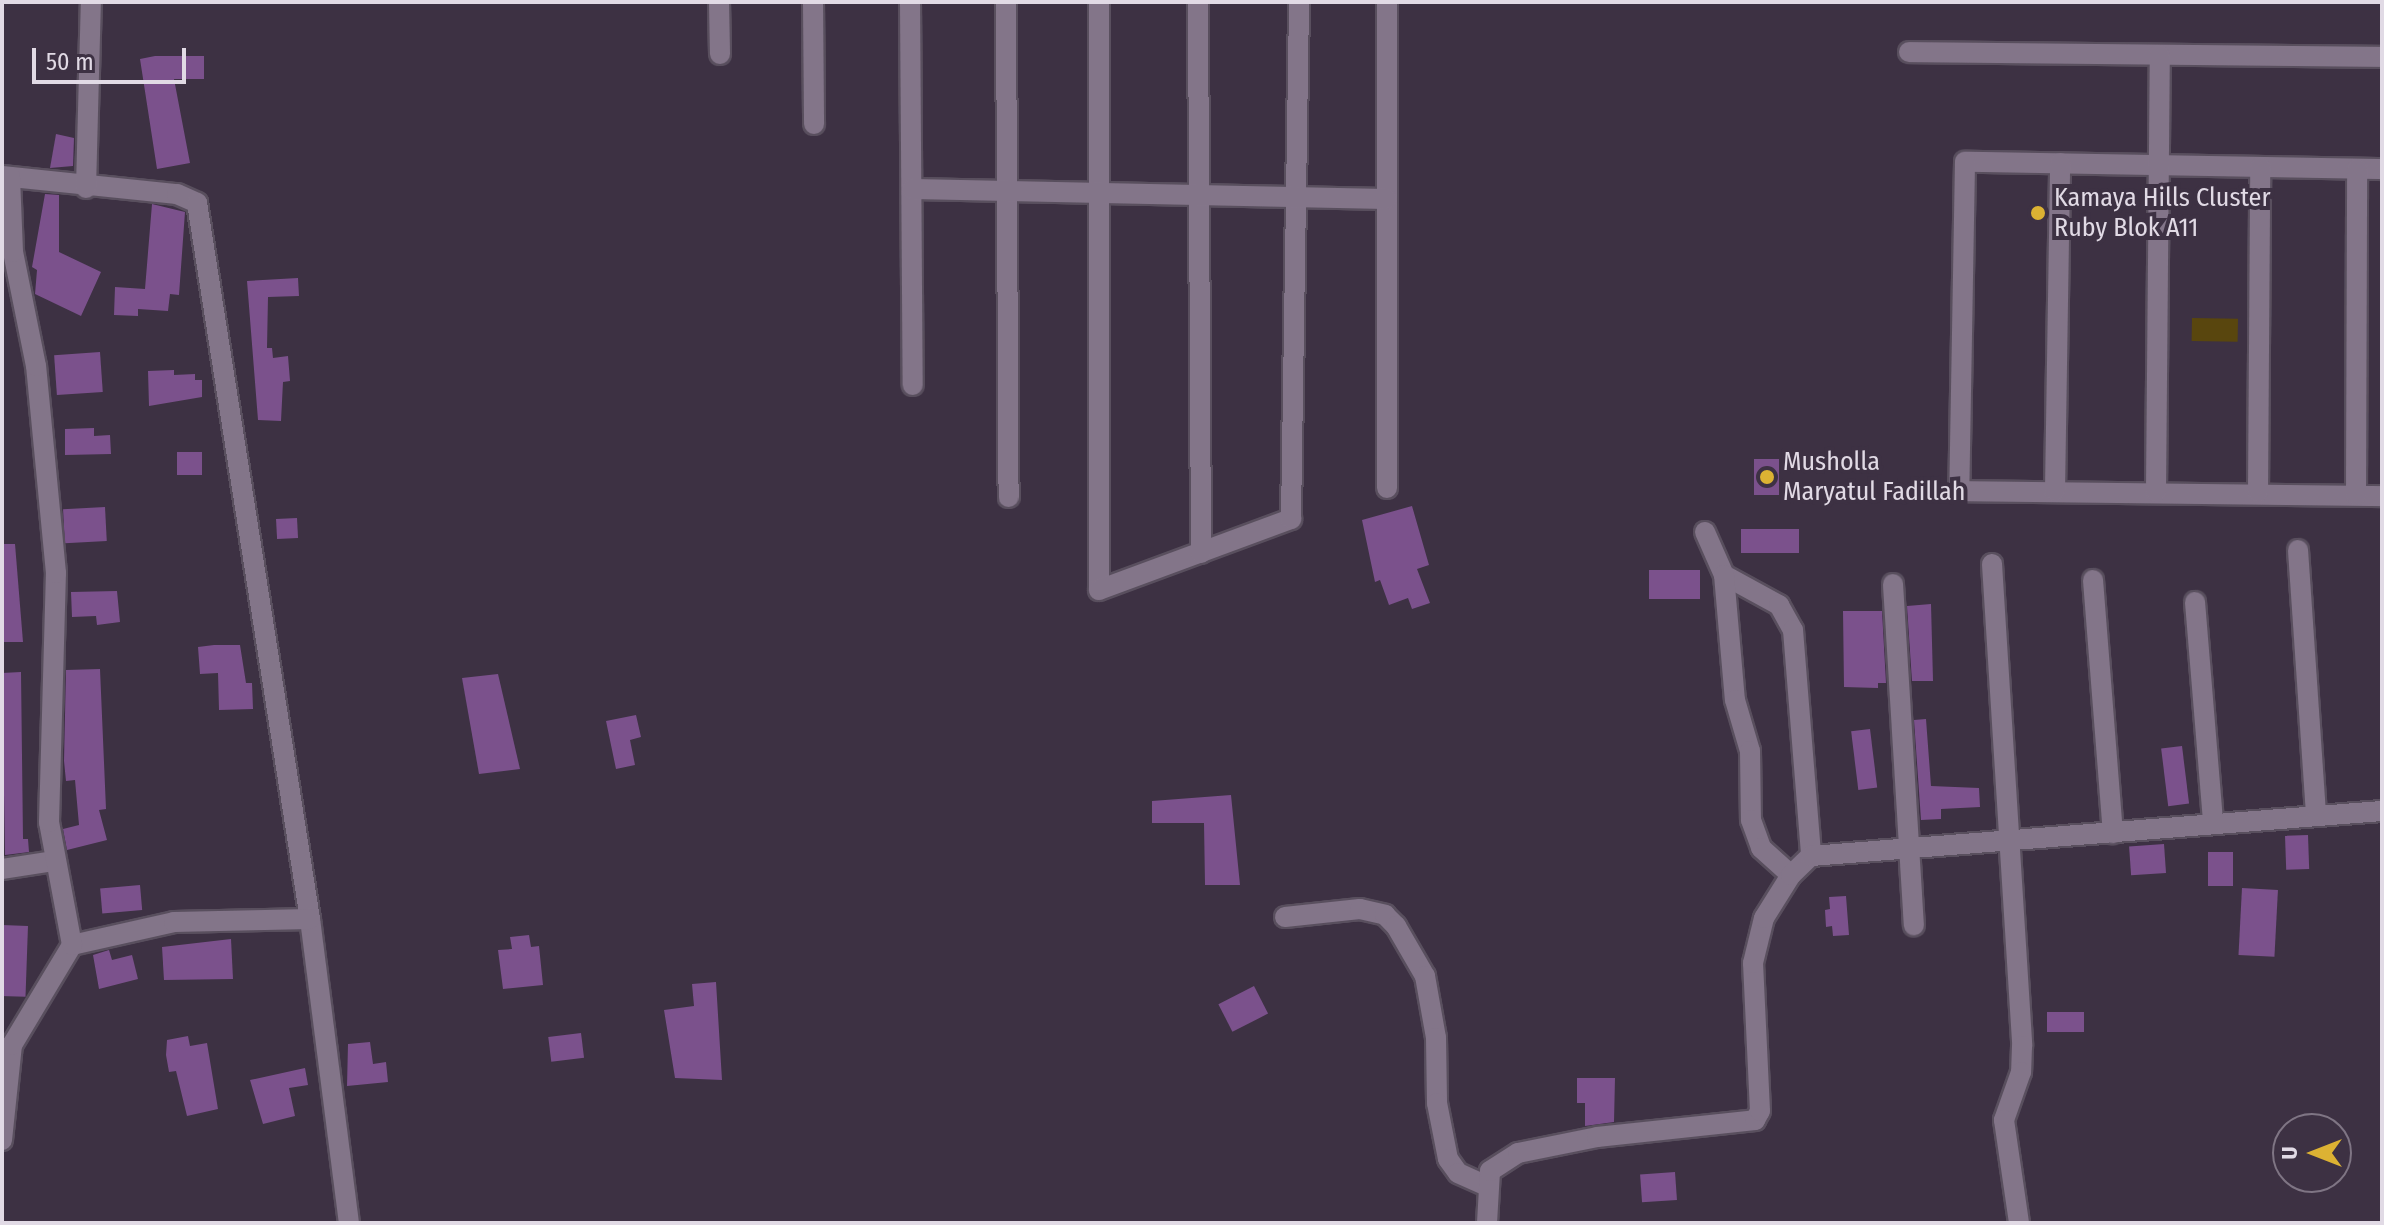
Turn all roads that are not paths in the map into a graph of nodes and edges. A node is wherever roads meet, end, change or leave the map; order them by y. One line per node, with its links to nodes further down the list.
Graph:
1 (91, 2): 21 (street)
2 (719, 2): 11 (street)
3 (813, 2): 14 (street)
4 (910, 2): 22 (street)
5 (1006, 2): 23 (street)
6 (1099, 2): 24 (street)
7 (1198, 2): 25 (street)
8 (1299, 2): 26 (street)
9 (1387, 2): 27 (street)
10 (1909, 52): 12 (street)
11 (720, 54)
12 (2160, 55): 13 (street); 16 (street)
13 (2382, 57)
14 (814, 124)
15 (2060, 163): 16 (street); 30 (street); 30 (street)
16 (2161, 164): 17 (street); 31 (street)
17 (2260, 167): 18 (street); 32 (street)
18 (2357, 169): 19 (street); 33 (street)
19 (2382, 169)
20 (6, 177): 21 (street); 51 (street)
21 (86, 188): 55 (street)
22 (912, 189): 23 (street); 28 (street)
23 (1007, 191): 24 (street); 35 (street)
24 (1098, 193): 25 (street); 38 (street)
25 (1199, 195): 26 (street); 38 (street)
26 (1293, 197): 27 (street); 38 (street)
27 (1387, 199): 29 (street)
28 (913, 385)
29 (1387, 488)
30 (2055, 491): 31 (street)
31 (2156, 492): 32 (street)
32 (2258, 492): 33 (street)
33 (2356, 495): 34 (street)
34 (2382, 496)
35 (1009, 497)
36 (1705, 532): 40 (street)
37 (2298, 550): 45 (street)
38 (1201, 553)
39 (1992, 564): 48 (street)
40 (1724, 575): 50 (street); 53 (street)
41 (2093, 580): 47 (street)
42 (1893, 584): 49 (street)
43 (2195, 602): 46 (street)
44 (2382, 811): 45 (street)
45 (2316, 814): 46 (street)
46 (2213, 822): 47 (street)
47 (2113, 833): 48 (street)
48 (2009, 840): 49 (street); 62 (street)
49 (1911, 849): 50 (street); 56 (street)
50 (1811, 856): 53 (street)
51 (54, 861): 52 (street); 57 (street)
52 (2, 869)
53 (1791, 875): 59 (street)
54 (1285, 917): 59 (street)
55 (310, 919): 57 (street); 60 (street)
56 (1914, 925)
57 (72, 945): 58 (street)
58 (2, 1140)
59 (1487, 1186): 61 (street)
60 (349, 1223)
61 (1487, 1223)
62 (2019, 1223)

